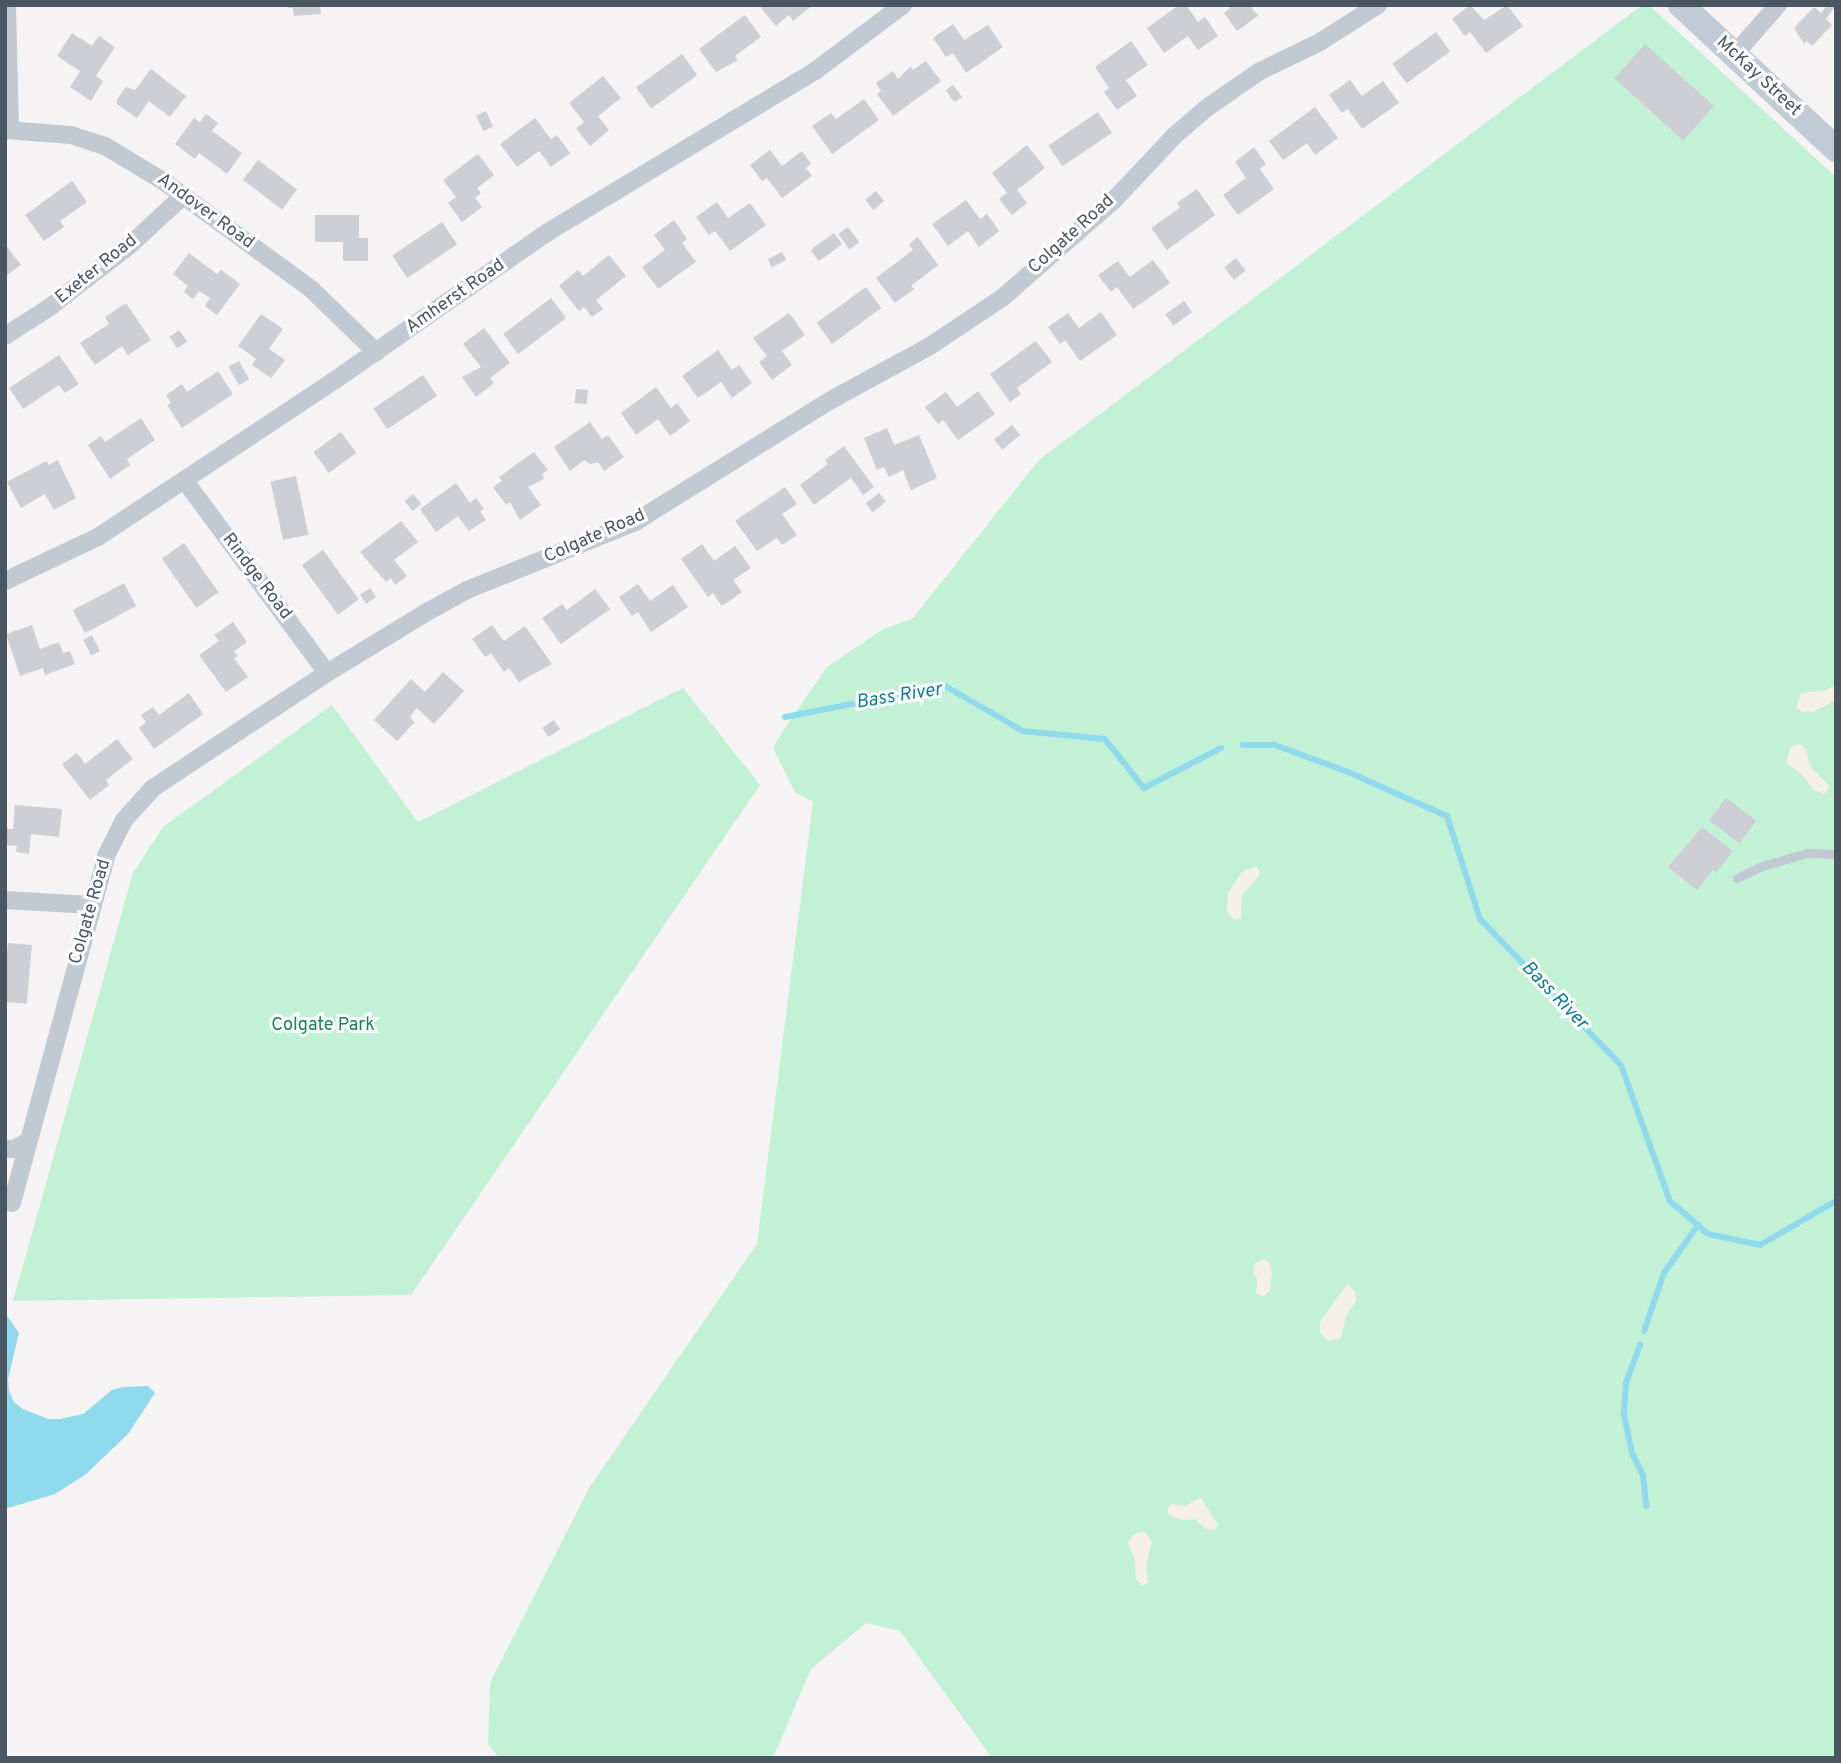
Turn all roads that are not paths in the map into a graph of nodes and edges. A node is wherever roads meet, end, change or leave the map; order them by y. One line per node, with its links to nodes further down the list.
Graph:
1 (7, 5): 7 (street)
2 (902, 5): 11 (street, Amherst Road)
3 (1378, 5): 14 (street, Colgate Road)
4 (1681, 5): 6 (main road, McKay Street)
5 (1778, 5): 6 (street)
6 (1734, 54): 8 (main road, McKay Street)
7 (7, 130): 9 (street, Andover Road)
8 (1836, 149)
9 (183, 196): 10 (street, Exeter Road); 11 (street, Andover Road)
10 (5, 336)
11 (376, 352): 12 (street, Amherst Road)
12 (185, 481): 13 (street, Amherst Road); 14 (street, Rindge Road)
13 (5, 581)
14 (327, 673): 18 (street, Colgate Road)
15 (1836, 854): 16 (lane)
16 (1737, 878)
17 (5, 900): 18 (street)
18 (91, 905): 19 (street, Colgate Road)
19 (26, 1143): 20 (street); 21 (street, Colgate Road)
20 (5, 1149)
21 (12, 1203)

